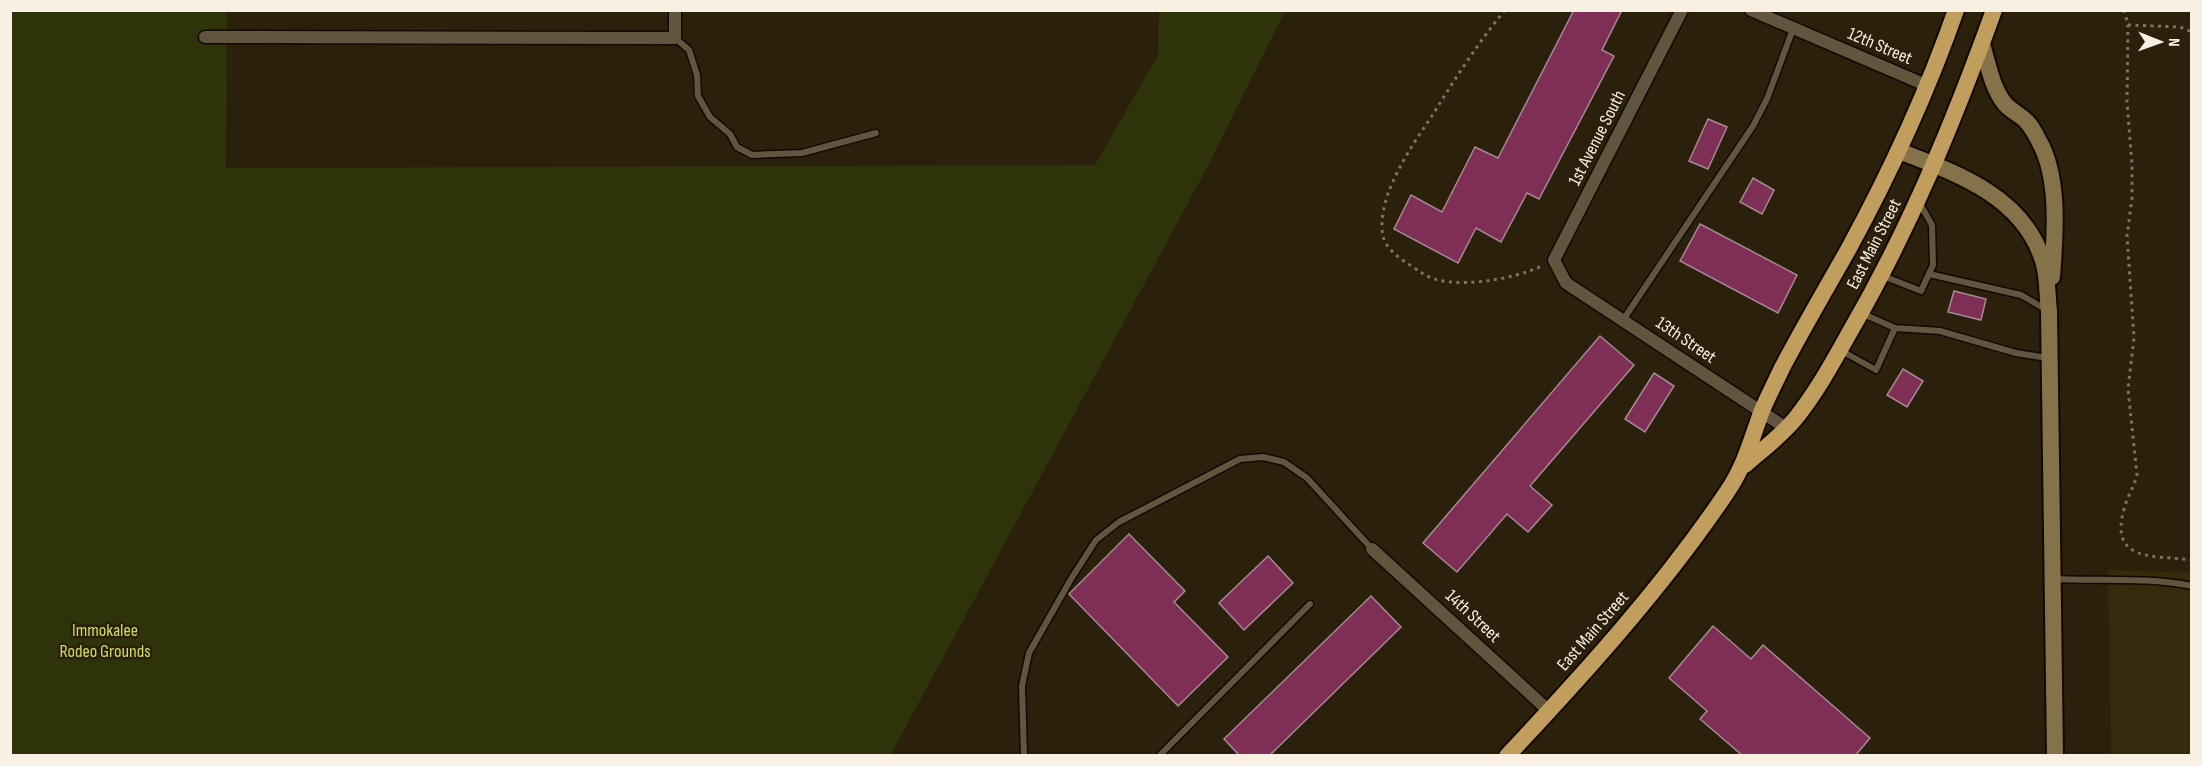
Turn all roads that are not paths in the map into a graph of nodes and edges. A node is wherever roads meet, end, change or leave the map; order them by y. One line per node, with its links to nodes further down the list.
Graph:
1 (675, 10): 8 (street)
2 (1682, 10): 17 (street, 1st Avenue South)
3 (1751, 10): 6 (street, 12th Street)
4 (1956, 10): 10 (highway, East Main Street)
5 (1994, 10): 9 (highway, East Main Street)
6 (1794, 28): 10 (street, 12th Street); 20 (lane)
7 (205, 37): 8 (street)
8 (675, 38): 11 (lane)
9 (1982, 44): 13 (highway, East Main Street); 18 (main road)
10 (1928, 86): 12 (highway, East Main Street)
11 (876, 134)
12 (1899, 151): 13 (main road); 24 (highway, East Main Street)
13 (1935, 165): 14 (highway, East Main Street); 18 (main road)
14 (1918, 201): 15 (lane); 16 (highway, East Main Street)
15 (1929, 274): 16 (lane); 18 (lane)
16 (1882, 276): 19 (highway, East Main Street)
17 (1566, 283): 20 (street, 13th Street)
18 (2049, 311): 23 (main road)
19 (1861, 313): 21 (lane); 22 (highway, East Main Street)
20 (1623, 320): 24 (street, 13th Street)
21 (1895, 328): 22 (lane); 23 (lane)
22 (1840, 350): 25 (highway, East Main Street)
23 (2049, 359): 28 (main road)
24 (1762, 412): 25 (street, 13th Street); 26 (highway, East Main Street)
25 (1786, 428): 26 (highway, East Main Street)
26 (1742, 468): 31 (highway, East Main Street)
27 (1372, 549): 31 (street, 14th Street); 32 (lane)
28 (2053, 579): 29 (lane); 35 (main road)
29 (2192, 586)
30 (1310, 604): 33 (lane)
31 (1549, 711): 34 (highway, East Main Street)
32 (1024, 756)
33 (1159, 756)
34 (1507, 756)
35 (2055, 756)

